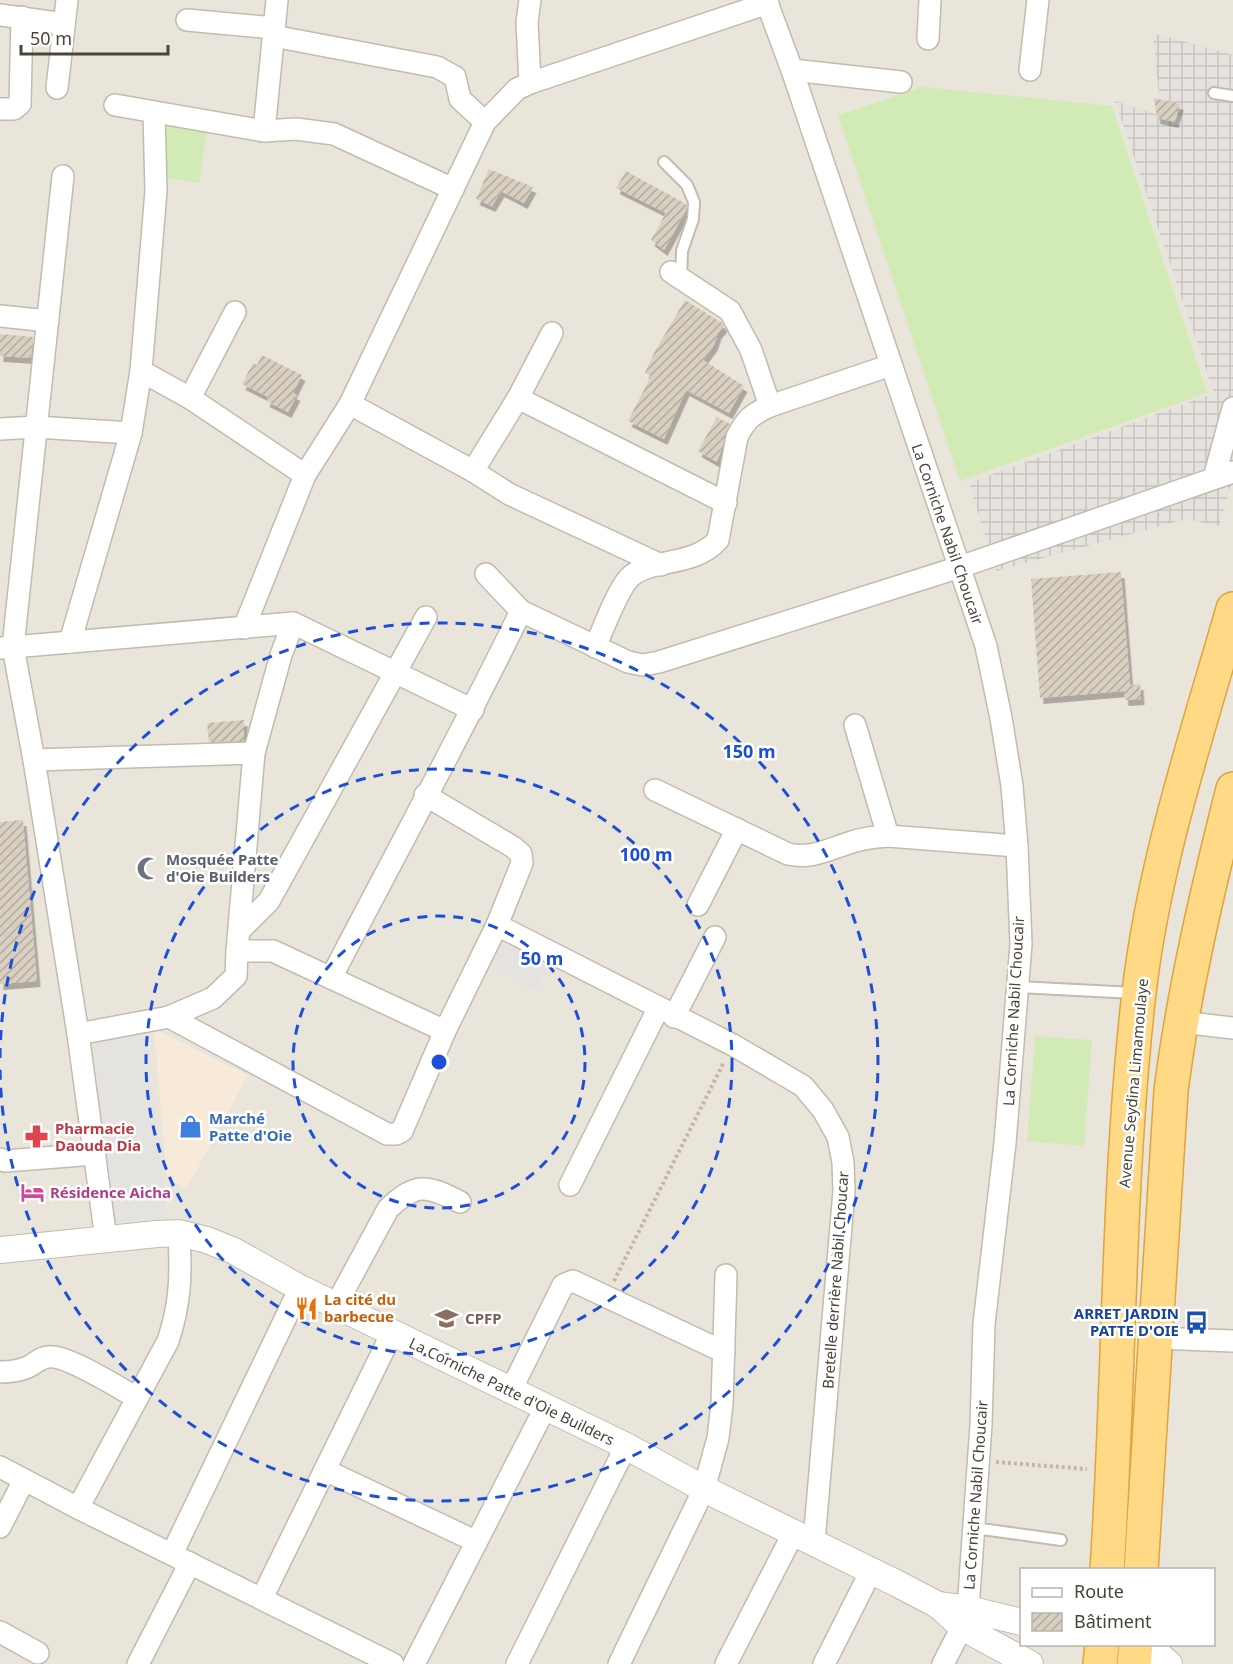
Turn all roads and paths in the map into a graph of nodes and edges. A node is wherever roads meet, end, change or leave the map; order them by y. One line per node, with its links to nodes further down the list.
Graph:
1 (67, 0): 10 (street)
2 (277, 0): 11 (street)
3 (530, 0): 16 (street)
4 (930, 0): 12 (street)
5 (1038, 0): 14 (street)
6 (767, 2): 13 (street, La Corniche Nabil Choucair); 16 (street)
7 (0, 15): 8 (street)
8 (22, 17): 10 (street); 21 (street)
9 (187, 20): 11 (street)
10 (64, 24): 17 (street)
11 (274, 32): 23 (street); 24 (street)
12 (928, 39)
13 (792, 70): 15 (street); 33 (street, La Corniche Nabil Choucair)
14 (1030, 70)
15 (901, 82)
16 (530, 83): 23 (street)
17 (57, 88)
18 (1214, 93): 19 (lane)
19 (1233, 96)
20 (115, 105): 22 (street)
21 (0, 109)
22 (154, 113): 24 (street); 34 (street)
23 (485, 122): 27 (street)
24 (264, 130): 27 (street)
25 (664, 162): 28 (lane)
26 (63, 176): 31 (street)
27 (453, 189): 37 (street)
28 (676, 276): 38 (street)
29 (235, 312): 35 (street)
30 (0, 316): 31 (street)
31 (48, 321): 40 (street)
32 (552, 333): 36 (street)
33 (891, 365): 38 (street); 48 (street, La Corniche Nabil Choucair)
34 (141, 371): 35 (street); 42 (street)
35 (190, 398): 44 (street)
36 (518, 398): 43 (street); 46 (street)
37 (350, 404): 43 (street); 44 (street)
38 (770, 406): 46 (street)
39 (1233, 408): 45 (street)
40 (36, 427): 41 (street); 42 (street); 56 (street)
41 (0, 429)
42 (131, 432): 55 (street)
43 (473, 471): 47 (street)
44 (305, 475): 54 (street)
45 (1223, 475): 48 (street)
46 (726, 503): 47 (street)
47 (661, 565): 57 (street)
48 (960, 567): 57 (street); 68 (street, La Corniche Nabil Choucair)
49 (486, 574): 51 (street)
50 (1233, 609): 76 (highway, Avenue Seydina Limamoulaye)
51 (521, 611): 57 (street); 59 (street)
52 (426, 617): 58 (street)
53 (293, 623): 54 (street); 58 (street); 61 (street)
54 (244, 628): 55 (street)
55 (70, 642): 56 (street)
56 (6, 647): 62 (street)
57 (595, 647)
58 (396, 671): 59 (street); 71 (street)
59 (473, 710): 65 (street)
60 (855, 725): 67 (street)
61 (254, 753): 62 (street); 71 (street)
62 (34, 760): 82 (street)
63 (1233, 789): 79 (highway)
64 (655, 790): 66 (street)
65 (425, 795): 70 (street); 74 (street)
66 (737, 829): 67 (street); 69 (street)
67 (888, 836): 68 (street)
68 (1017, 846): 75 (street, La Corniche Nabil Choucair)
69 (698, 905)
70 (498, 925): 77 (street, Bretelle derrière Nabil Choucar); 81 (street)
71 (240, 930): 73 (street)
72 (715, 937): 77 (street)
73 (237, 951): 74 (street); 78 (street)
74 (331, 978): 81 (street)
75 (1018, 987): 76 (lane); 104 (street, La Corniche Nabil Choucair)
76 (1139, 993): 111 (highway, Avenue Seydina Limamoulaye)
77 (666, 1013): 83 (street, Bretelle derrière Nabil Choucar); 86 (street)
78 (169, 1017): 81 (street); 82 (street)
79 (1181, 1022): 80 (street); 96 (highway)
80 (1233, 1028)
81 (445, 1031)
82 (78, 1034): 84 (street)
83 (732, 1045): 93 (path); 114 (street, Bretelle derrière Nabil Choucar)
84 (95, 1154): 85 (street); 89 (street)
85 (0, 1159)
86 (570, 1185)
87 (460, 1202): 94 (street)
88 (179, 1233): 89 (street, La Corniche Patte d'Oie Builders); 92 (street, La Corniche Patte d'Oie Builders); 101 (street)
89 (106, 1239): 90 (street, La Corniche Patte d'Oie Builders)
90 (0, 1250)
91 (726, 1275): 98 (street)
92 (300, 1288): 94 (street, La Corniche Patte d'Oie Builders); 117 (street)
93 (605, 1297): 98 (street); 100 (street)
94 (336, 1305): 95 (street, La Corniche Patte d'Oie Builders)
95 (392, 1333): 100 (street, La Corniche Patte d'Oie Builders); 107 (street)
96 (1157, 1338): 97 (street); 120 (highway)
97 (1233, 1341)
98 (724, 1352): 109 (street)
99 (0, 1372): 101 (street)
100 (511, 1390): 102 (street, La Corniche Patte d'Oie Builders)
101 (137, 1398): 110 (street)
102 (546, 1406): 103 (street, La Corniche Patte d'Oie Builders); 116 (street)
103 (626, 1446): 109 (street, La Corniche Patte d'Oie Builders); 133 (street)
104 (978, 1461): 106 (path); 113 (street, La Corniche Nabil Choucair)
105 (0, 1467): 108 (street)
106 (1087, 1469)
107 (325, 1470): 116 (street); 122 (street)
108 (24, 1480): 110 (street); 112 (street)
109 (704, 1489): 114 (street, La Corniche Patte d'Oie Builders); 134 (street)
110 (78, 1508): 117 (street)
111 (1110, 1514): 118 (street); 119 (highway, Avenue Seydina Limamoulaye)
112 (0, 1527)
113 (974, 1528): 115 (lane); 123 (street, La Corniche Nabil Choucair)
114 (804, 1537): 121 (street, La Corniche Patte d'Oie Builders); 135 (street)
115 (1061, 1540)
116 (475, 1541): 132 (street)
117 (181, 1558): 122 (street); 130 (street)
118 (1096, 1568)
119 (1107, 1568)
120 (1141, 1568)
121 (871, 1571): 123 (street, La Corniche Patte d'Oie Builders); 136 (street)
122 (262, 1598): 131 (street)
123 (965, 1618): 124 (street); 137 (street); 138 (street, La Corniche Patte d'Oie Builders)
124 (1020, 1622)
125 (0, 1632): 129 (street)
126 (1102, 1646): 139 (highway)
127 (1136, 1646): 140 (highway)
128 (1148, 1646): 141 (street)
129 (38, 1653)
130 (138, 1664)
131 (393, 1664)
132 (414, 1664)
133 (517, 1664)
134 (619, 1664)
135 (726, 1664)
136 (824, 1664)
137 (943, 1664)
138 (1030, 1664)
139 (1100, 1664)
140 (1134, 1664)
141 (1169, 1664)

